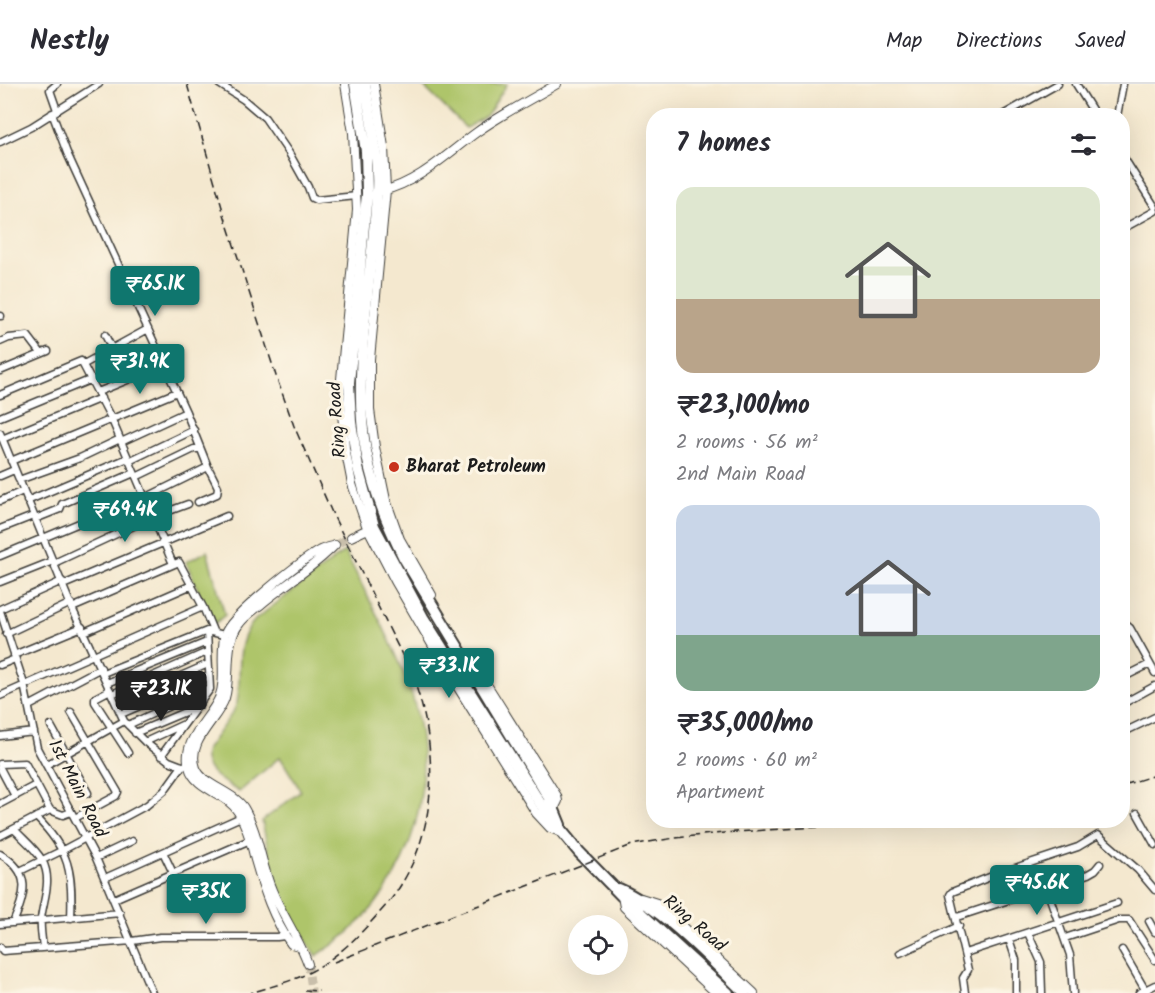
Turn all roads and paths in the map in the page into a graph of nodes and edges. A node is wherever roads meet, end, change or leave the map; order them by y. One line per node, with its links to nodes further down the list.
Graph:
1 (57, 84): 15 (street)
2 (99, 84): 15 (street)
3 (219, 84): 18 (street)
4 (345, 84): 18 (street)
5 (355, 84): 18 (highway, Ring Road)
6 (365, 84): 18 (highway, Ring Road)
7 (374, 84): 18 (street)
8 (557, 84): 18 (street)
9 (1058, 84): 12 (street)
10 (1076, 84): 13 (street)
11 (1122, 84): 14 (street)
12 (1015, 108)
13 (1091, 108)
14 (1118, 108)
15 (54, 111): 16 (street); 21 (street)
16 (0, 142)
17 (1130, 168): 19 (street)
18 (372, 193): 56 (highway, Ring Road); 128 (highway, Ring Road)
19 (1155, 209): 20 (street)
20 (1130, 224)
21 (148, 329): 24 (street); 26 (street)
22 (105, 335): 24 (street)
23 (0, 342): 27 (street)
24 (112, 349): 25 (street)
25 (81, 362): 28 (street); 30 (street)
26 (164, 365): 29 (street); 31 (street)
27 (0, 371)
28 (92, 379): 31 (street); 33 (street)
29 (177, 392): 32 (street); 34 (street)
30 (0, 395)
31 (100, 395): 34 (street); 36 (street)
32 (186, 412): 35 (street); 37 (street)
33 (0, 417)
34 (112, 420): 37 (street); 41 (street)
35 (194, 430): 39 (street); 40 (street)
36 (1, 436): 38 (street)
37 (120, 441): 40 (street); 46 (street)
38 (3, 448): 41 (street)
39 (200, 449): 42 (street); 44 (street)
40 (129, 460): 44 (street); 50 (street)
41 (11, 461): 43 (street)
42 (208, 467): 48 (street); 51 (street)
43 (14, 470): 45 (street); 46 (street)
44 (135, 475): 48 (street); 55 (street)
45 (0, 476)
46 (19, 480): 47 (street)
47 (23, 491): 49 (street); 50 (street)
48 (145, 497): 54 (street); 58 (street)
49 (0, 501)
50 (27, 501): 55 (street)
51 (198, 502)
52 (188, 504): 54 (street)
53 (226, 516): 60 (street)
54 (153, 517): 60 (street); 62 (street)
55 (34, 518): 57 (street); 58 (street)
56 (371, 528): 59 (street); 128 (highway, Ring Road)
57 (0, 529)
58 (43, 537): 61 (street); 62 (street)
59 (351, 537)
60 (163, 542): 63 (street); 65 (street)
61 (0, 556)
62 (54, 562): 64 (street); 65 (street)
63 (173, 564): 66 (street); 67 (street)
64 (0, 582)
65 (63, 583): 67 (street); 69 (street)
66 (192, 585): 68 (street); 70 (street)
67 (72, 605): 70 (street); 74 (street)
68 (203, 607): 72 (street); 78 (street)
69 (0, 611): 74 (street, 1st Main Road)
70 (83, 629): 78 (street); 79 (street)
71 (1130, 630): 81 (street)
72 (210, 631): 73 (street); 76 (street); 83 (street)
73 (224, 635): 114 (street); 114 (street)
74 (7, 636): 75 (street); 79 (street, 1st Main Road)
75 (0, 640)
76 (207, 642): 77 (street); 87 (street)
77 (207, 652): 80 (street); 91 (street)
78 (94, 654): 83 (street); 88 (street)
79 (14, 657): 82 (street); 88 (street, 1st Main Road)
80 (208, 664): 86 (street); 94 (street)
81 (1150, 664): 84 (street); 85 (street)
82 (0, 665)
83 (102, 670): 87 (street); 96 (street)
84 (1130, 674)
85 (1155, 674)
86 (209, 676): 90 (street); 98 (street)
87 (107, 683): 91 (street)
88 (24, 684): 92 (street); 96 (street, 1st Main Road)
89 (1155, 686): 93 (street)
90 (210, 688): 95 (street); 101 (street)
91 (111, 692): 94 (street); 103 (street)
92 (0, 696)
93 (1130, 700)
94 (117, 704): 98 (street)
95 (199, 705): 100 (street); 106 (street)
96 (29, 706): 105 (street, 1st Main Road)
97 (71, 712): 108 (street)
98 (121, 714): 101 (street)
99 (1155, 717): 104 (street)
100 (187, 722): 109 (street); 112 (street)
101 (126, 723): 103 (street); 106 (street)
102 (51, 726): 111 (street)
103 (112, 728): 108 (street); 110 (street)
104 (1130, 729)
105 (34, 732): 107 (street); 113 (street, 1st Main Road)
106 (135, 733): 109 (street)
107 (0, 736)
108 (89, 741): 111 (street); 122 (street)
109 (145, 742): 112 (street)
110 (128, 753)
111 (67, 754): 113 (street); 117 (street)
112 (161, 756): 114 (street)
113 (46, 765): 122 (street, 1st Main Road)
114 (188, 765): 123 (street); 127 (street); 164 (street)
115 (0, 766): 116 (street); 118 (street)
116 (36, 784): 118 (street); 120 (street)
117 (88, 793)
118 (15, 795): 119 (street)
119 (0, 804)
120 (50, 810): 122 (street); 124 (street)
121 (1137, 813): 131 (street)
122 (73, 815): 127 (street, 1st Main Road)
123 (241, 817): 129 (street); 133 (street)
124 (36, 818): 125 (street); 132 (street)
125 (14, 829): 126 (street); 136 (street)
126 (0, 836)
127 (85, 837): 132 (street); 135 (street, 1st Main Road)
128 (566, 837): 144 (highway, Ring Road)
129 (250, 840): 140 (street); 160 (street)
130 (132, 841): 135 (street)
131 (1155, 845)
132 (63, 850): 136 (street); 151 (street)
133 (163, 852): 140 (street); 141 (street)
134 (0, 854): 139 (street)
135 (96, 858): 141 (street, 1st Main Road)
136 (42, 861): 139 (street); 152 (street)
137 (1100, 864): 142 (street)
138 (1015, 870): 143 (street); 145 (street); 150 (street)
139 (20, 871): 155 (street)
140 (173, 873): 147 (street)
141 (105, 878): 147 (street, 1st Main Road)
142 (1046, 887): 145 (street); 153 (street)
143 (1155, 890)
144 (619, 891): 146 (highway, Ring Road); 175 (street); 176 (highway, Ring Road)
145 (1022, 894): 150 (street)
146 (637, 897): 177 (highway, Ring Road); 178 (street)
147 (114, 899): 149 (street, 1st Main Road)
148 (1117, 903): 153 (street)
149 (120, 914): 151 (street); 163 (street, 1st Main Road)
150 (957, 917): 157 (street)
151 (71, 918): 152 (street)
152 (40, 921): 155 (street); 166 (street)
153 (1058, 921): 159 (street); 161 (street)
154 (1149, 921): 158 (street)
155 (13, 923): 156 (street)
156 (0, 924)
157 (959, 926): 168 (street); 169 (street)
158 (1155, 932)
159 (1028, 933): 162 (street); 181 (street)
160 (285, 936): 163 (street); 164 (street)
161 (1065, 938): 170 (street); 182 (street)
162 (1009, 939): 169 (street); 180 (street)
163 (132, 941): 166 (street); 174 (street, 1st Main Road)
164 (299, 946): 171 (street)
165 (0, 947): 166 (street)
166 (43, 947)
167 (1122, 950): 173 (street)
168 (900, 953)
169 (965, 953): 179 (street)
170 (1155, 960)
171 (308, 964)
172 (1155, 986): 173 (street)
173 (1144, 992)
174 (152, 993)
175 (716, 993)
176 (728, 993)
177 (745, 993)
178 (754, 993)
179 (965, 993)
180 (1016, 993)
181 (1042, 993)
182 (1073, 993)

